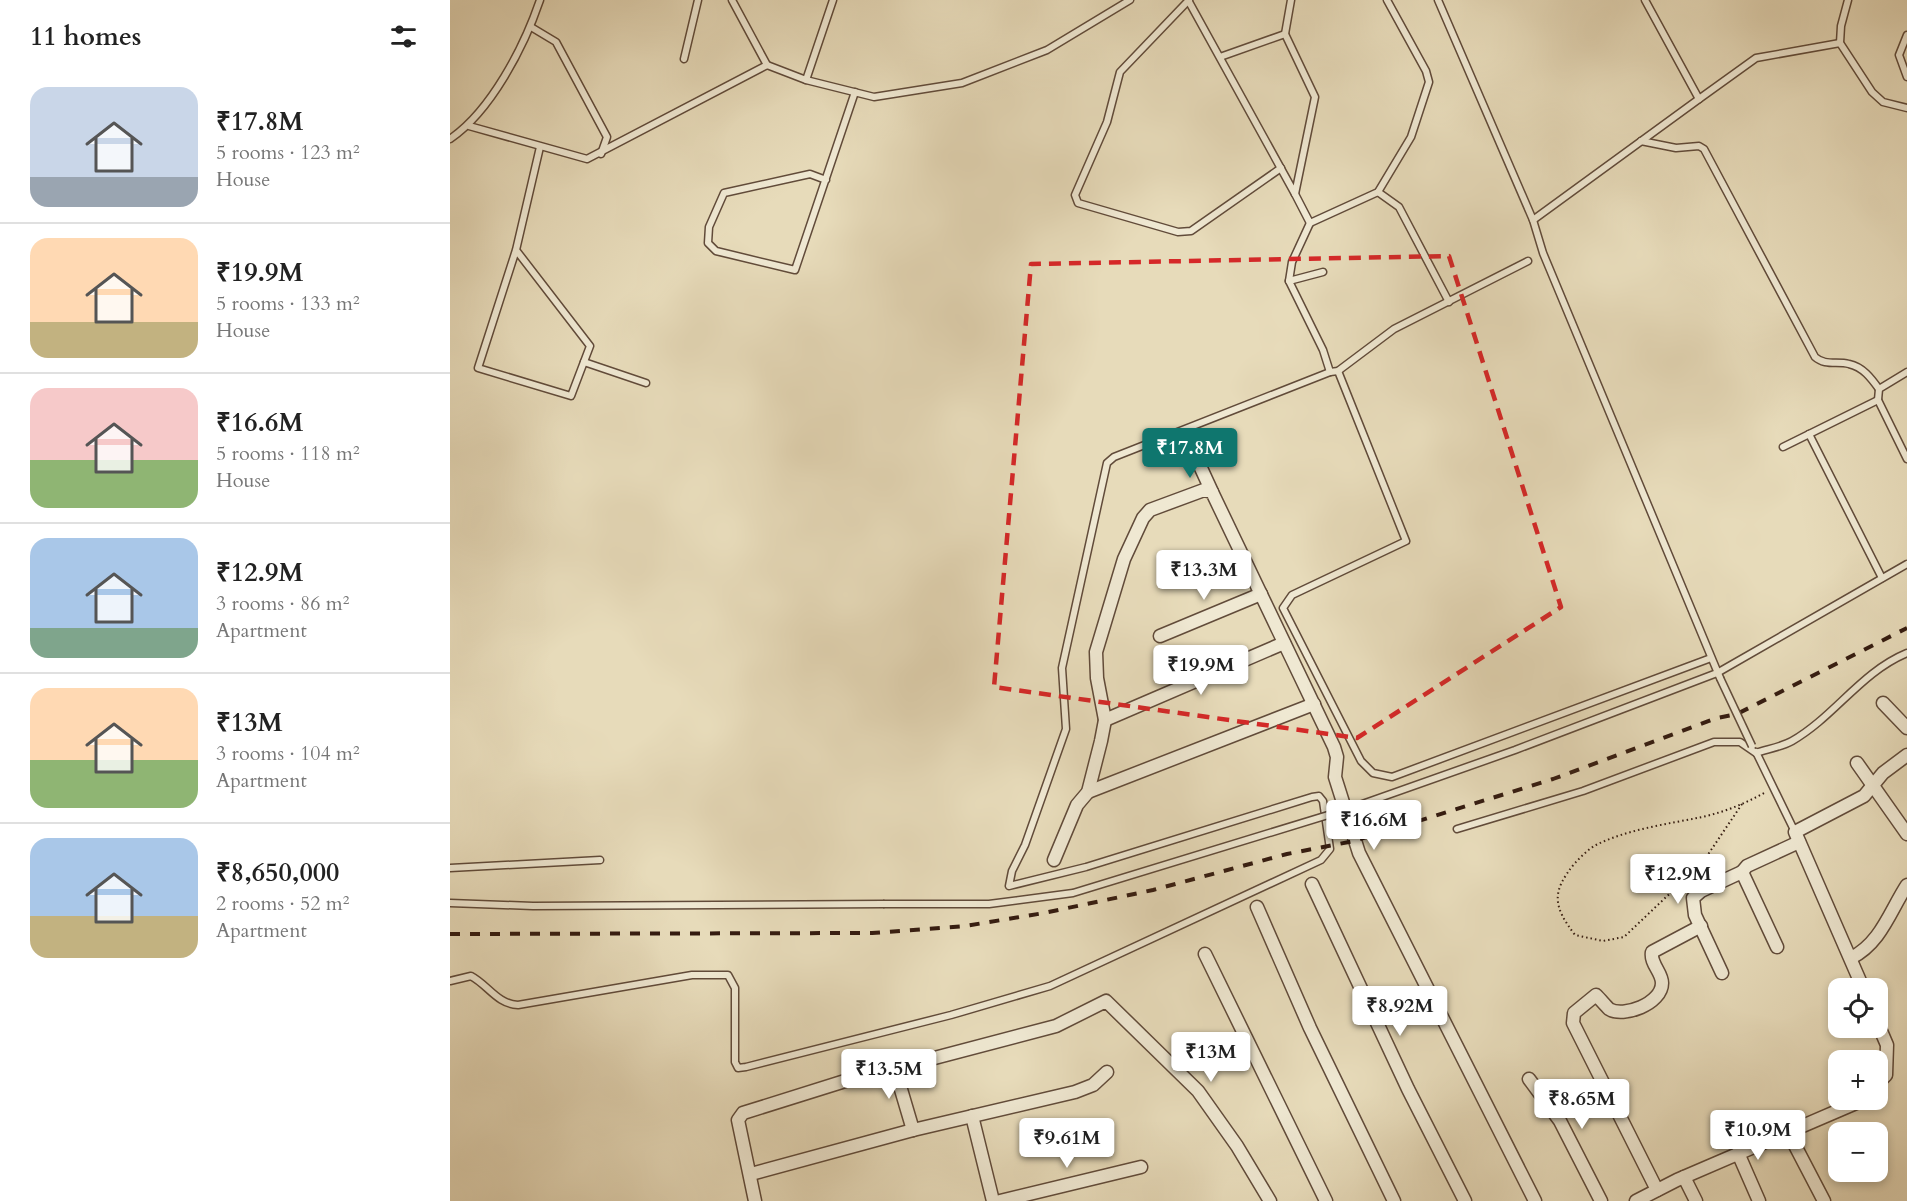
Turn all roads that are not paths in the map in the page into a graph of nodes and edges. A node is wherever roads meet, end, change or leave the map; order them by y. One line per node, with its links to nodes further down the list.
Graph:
1 (540, 0): 13 (lane)
2 (698, 0): 18 (lane)
3 (732, 0): 19 (lane)
4 (833, 0): 21 (lane)
5 (1130, 0): 12 (lane)
6 (1188, 0): 17 (lane); 30 (lane)
7 (1291, 0): 14 (lane)
8 (1387, 0): 32 (lane)
9 (1438, 0): 34 (lane)
10 (1645, 0): 23 (lane)
11 (1848, 0): 16 (lane)
12 (1121, 2): 22 (lane)
13 (531, 27): 25 (lane); 29 (lane)
14 (1285, 34): 17 (lane); 33 (lane)
15 (1907, 35): 20 (lane)
16 (1840, 43): 23 (lane); 24 (lane)
17 (1220, 57): 30 (lane)
18 (684, 59)
19 (767, 65): 21 (lane); 29 (lane)
20 (1907, 77)
21 (806, 81): 22 (lane)
22 (855, 92): 31 (lane)
23 (1699, 99): 27 (lane)
24 (1907, 108)
25 (469, 126): 26 (lane); 28 (lane)
26 (450, 138)
27 (1641, 141): 34 (lane); 46 (lane)
28 (540, 147): 29 (lane); 36 (lane)
29 (600, 154)
30 (1281, 168): 33 (lane)
31 (826, 180): 31 (lane)
32 (1378, 192): 35 (lane); 40 (lane)
33 (1295, 194): 35 (lane)
34 (1533, 220): 59 (lane)
35 (1310, 223): 39 (lane)
36 (516, 250): 41 (lane); 41 (lane)
37 (1528, 261): 40 (lane)
38 (1323, 272): 39 (lane)
39 (1289, 281): 43 (lane)
40 (1449, 302): 42 (lane)
41 (584, 362): 45 (lane)
42 (1338, 370): 43 (lane); 59 (lane)
43 (1329, 372): 87 (lane)
44 (1907, 372): 46 (lane)
45 (646, 383)
46 (1879, 389): 47 (lane)
47 (1878, 400): 48 (lane); 51 (lane)
48 (1809, 434): 49 (lane); 54 (lane)
49 (1783, 447)
50 (1195, 455): 52 (street)
51 (1907, 459)
52 (1212, 492): 55 (street); 63 (street)
53 (1907, 564): 54 (lane)
54 (1882, 578): 60 (lane)
55 (1261, 594): 56 (street); 57 (street)
56 (1160, 636)
57 (1284, 643): 62 (street); 63 (street)
58 (1907, 653): 65 (lane)
59 (1711, 658): 60 (lane)
60 (1719, 676): 65 (lane, bridge); 79 (lane, bridge)
61 (1883, 703): 64 (street)
62 (1314, 704): 69 (street); 107 (street)
63 (1105, 720): 69 (street)
64 (1907, 728)
65 (1756, 753): 70 (lane); 72 (lane)
66 (1907, 755): 68 (street)
67 (1857, 763): 68 (street)
68 (1873, 787): 71 (street); 72 (street)
69 (1088, 792): 74 (street)
70 (1457, 829)
71 (1907, 834)
72 (1797, 837): 76 (street); 84 (street)
73 (600, 860): 75 (lane)
74 (1054, 860)
75 (450, 868)
76 (1742, 872): 81 (street); 82 (street)
77 (1312, 884): 106 (street)
78 (1907, 885): 84 (street)
79 (450, 903)
80 (1257, 907): 105 (street)
81 (1701, 926): 85 (street); 99 (street)
82 (1777, 947)
83 (1205, 954): 104 (street)
84 (1851, 958): 86 (street)
85 (1722, 973)
86 (1859, 978)
87 (450, 981)
88 (899, 1070): 93 (street); 97 (street); 103 (street)
89 (1107, 1072): 92 (street)
90 (1529, 1079): 108 (street)
91 (1840, 1110): 94 (street)
92 (972, 1116): 93 (street); 101 (street)
93 (913, 1130): 97 (street)
94 (1788, 1132): 95 (street); 112 (street)
95 (1738, 1153): 98 (street); 111 (street)
96 (1141, 1167): 102 (street)
97 (751, 1174): 100 (street)
98 (1684, 1177): 99 (street); 110 (street)
99 (1657, 1190): 109 (street)
100 (751, 1200)
101 (993, 1201)
102 (1000, 1201)
103 (1270, 1201)
104 (1326, 1201)
105 (1394, 1201)
106 (1466, 1201)
107 (1535, 1201)
108 (1601, 1201)
109 (1636, 1201)
110 (1696, 1201)
111 (1759, 1201)
112 (1824, 1201)

